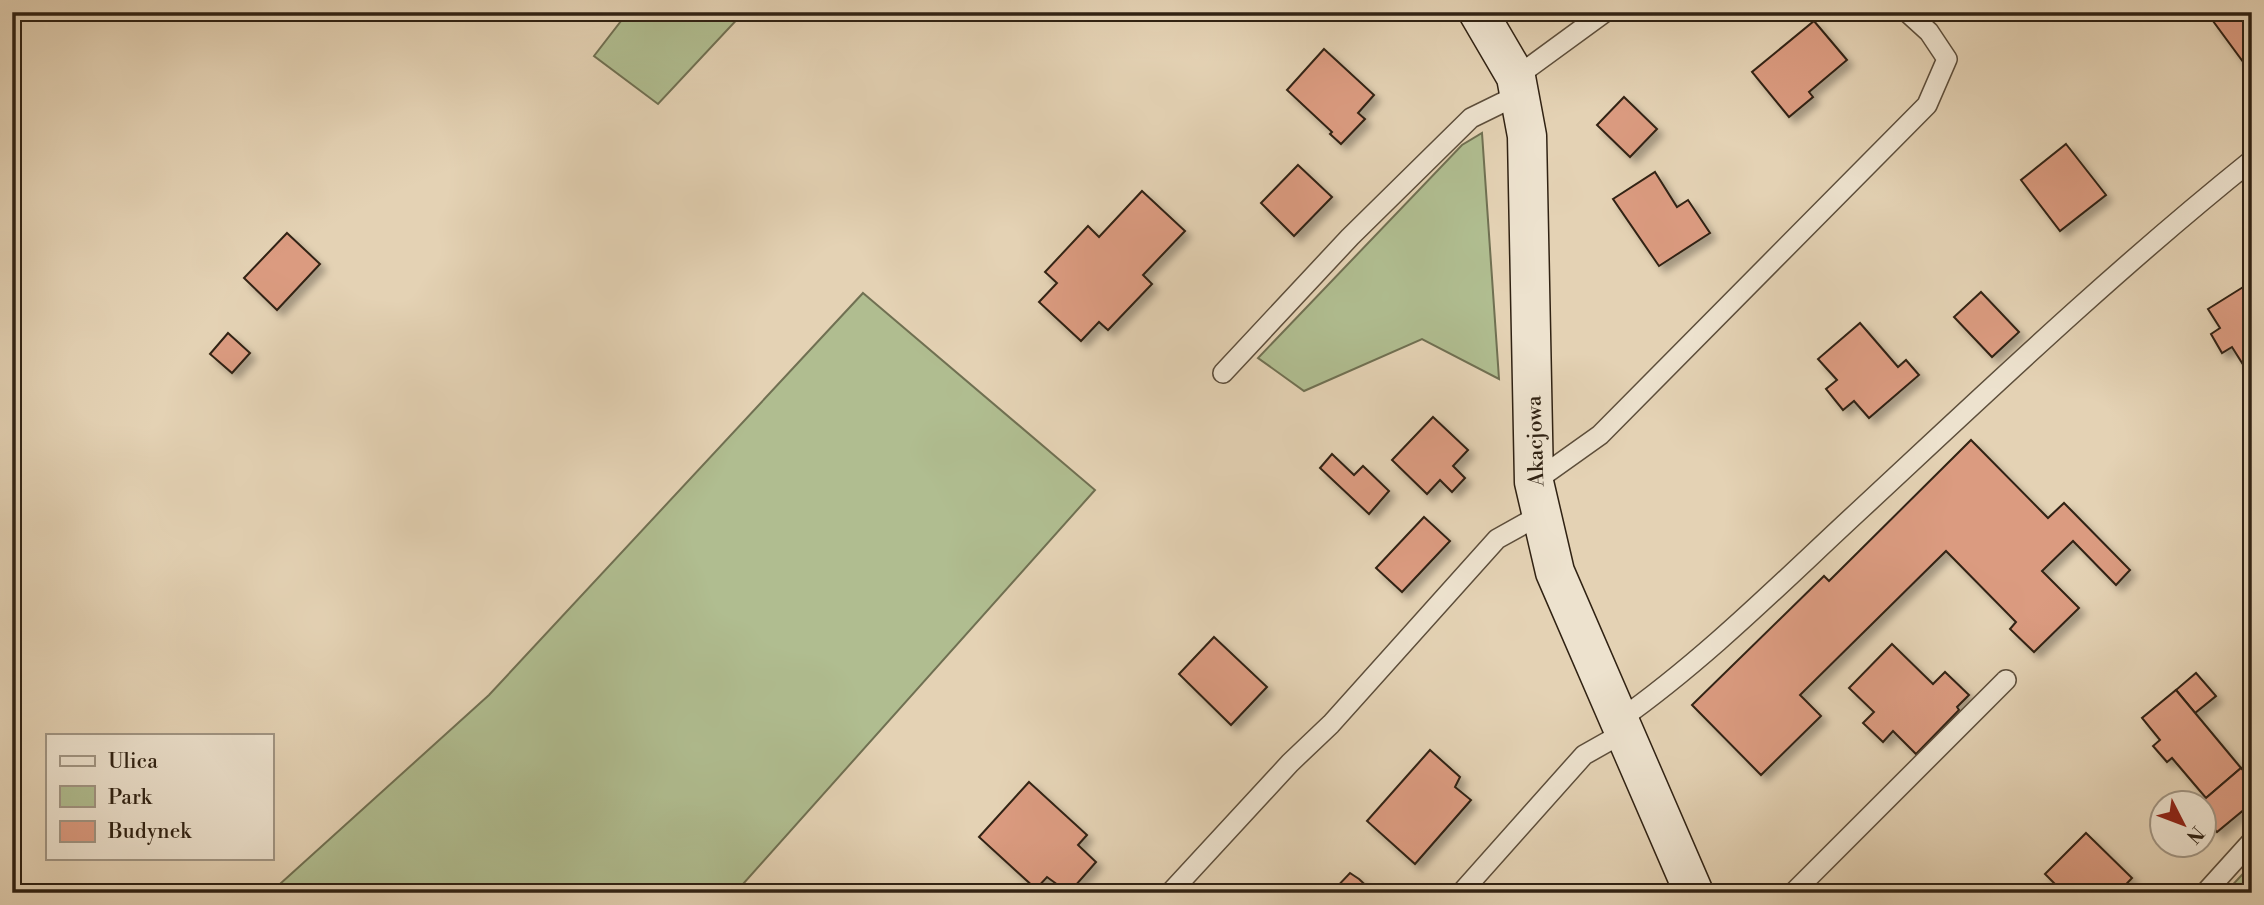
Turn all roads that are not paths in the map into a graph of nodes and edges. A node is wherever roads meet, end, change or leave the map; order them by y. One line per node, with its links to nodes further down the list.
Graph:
1 (1478, 12): 4 (street, Akacjowa)
2 (1605, 12): 4 (lane)
3 (1907, 12): 7 (lane)
4 (1518, 86): 6 (lane); 7 (street, Akacjowa)
5 (2252, 160): 9 (lane)
6 (1223, 373)
7 (1538, 498): 9 (street, Akacjowa); 11 (lane)
8 (2006, 680): 14 (lane)
9 (1620, 727): 12 (lane); 13 (street, Akacjowa)
10 (2252, 841): 15 (lane)
11 (1170, 893)
12 (1461, 893)
13 (1694, 893)
14 (1793, 893)
15 (2205, 893)

